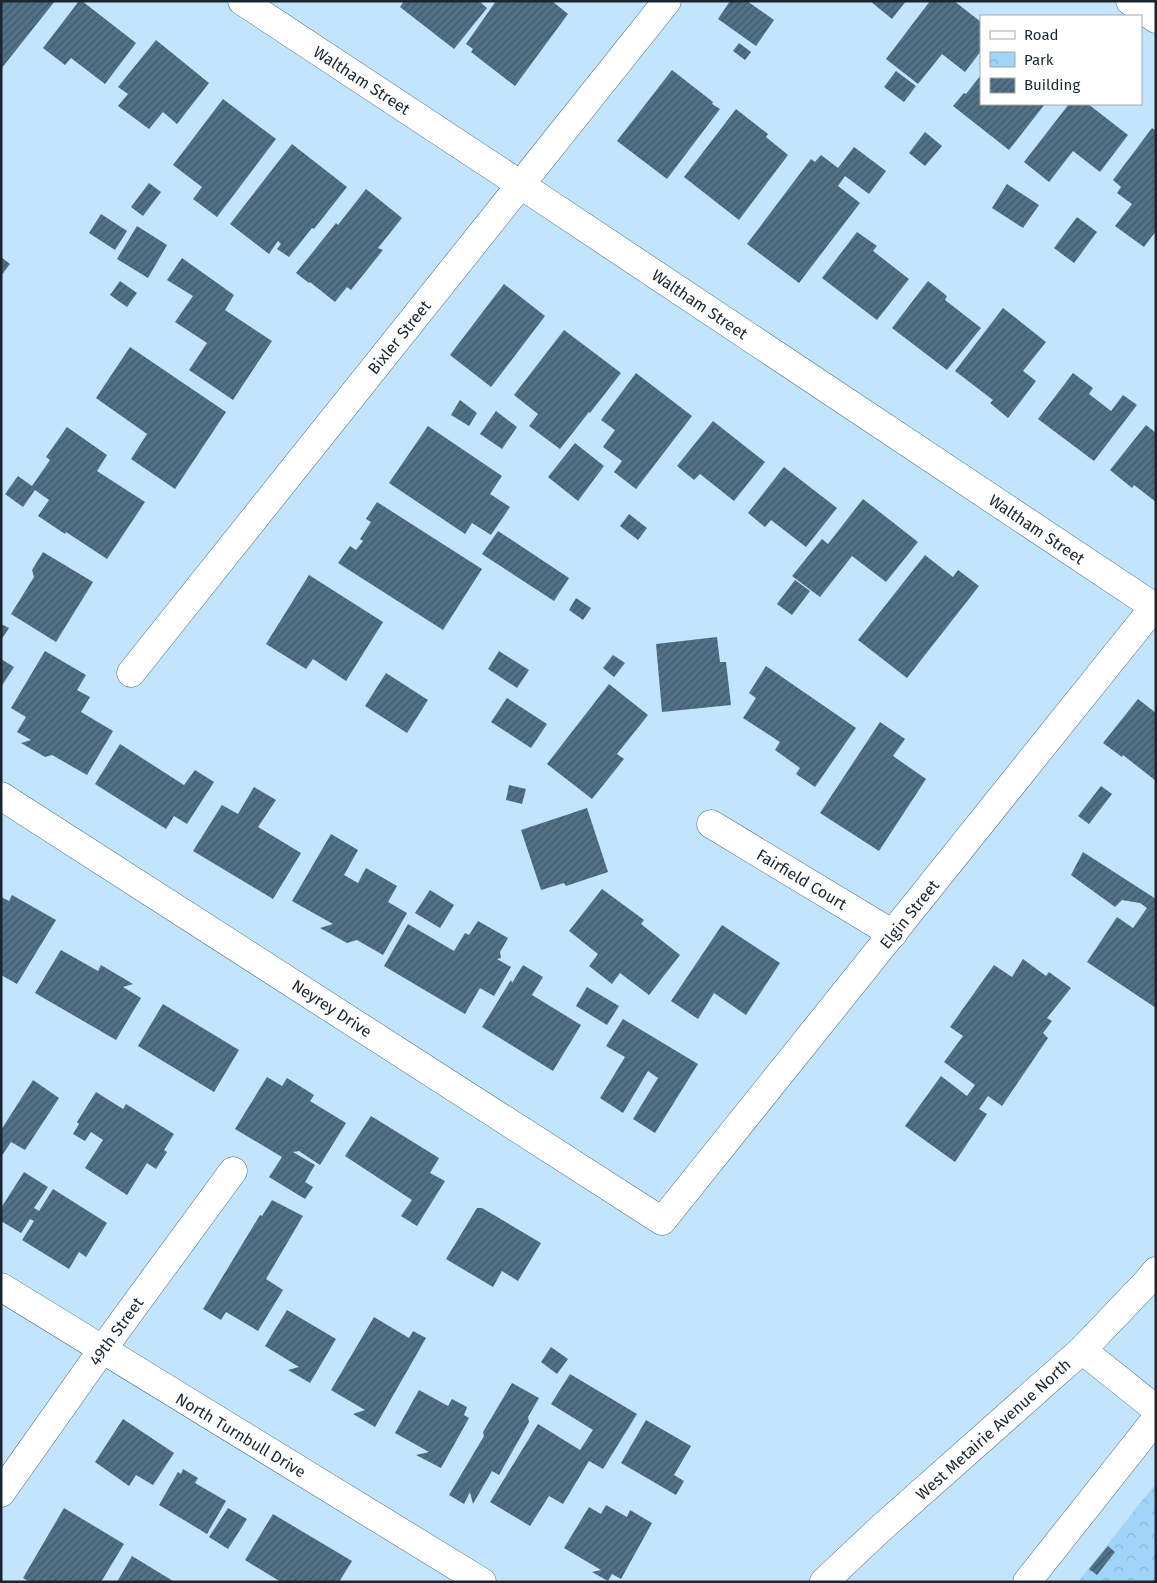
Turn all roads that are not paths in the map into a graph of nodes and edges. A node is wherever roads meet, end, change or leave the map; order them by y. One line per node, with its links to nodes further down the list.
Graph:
1 (242, 1): 5 (street, Waltham Street)
2 (668, 1): 5 (street, Bixler Street)
3 (1130, 1): 4 (street)
4 (1156, 19)
5 (521, 185): 6 (street, Waltham Street); 7 (street, Bixler Street)
6 (1155, 608): 10 (street, Elgin Street)
7 (131, 673)
8 (1, 796): 12 (street, Neyrey Drive)
9 (711, 824): 10 (street, Fairfield Court)
10 (894, 934): 12 (street, Elgin Street)
11 (233, 1171): 15 (street, 49th Street)
12 (662, 1220)
13 (1156, 1271): 16 (street, West Metairie Avenue North)
14 (1, 1287): 15 (street, North Turnbull Drive)
15 (102, 1350): 19 (street, 49th Street); 20 (street, North Turnbull Drive)
16 (1082, 1350): 17 (street); 21 (street, West Metairie Avenue North)
17 (1156, 1409)
18 (1156, 1419): 22 (street)
19 (1, 1493)
20 (482, 1582)
21 (824, 1582)
22 (1028, 1582)

